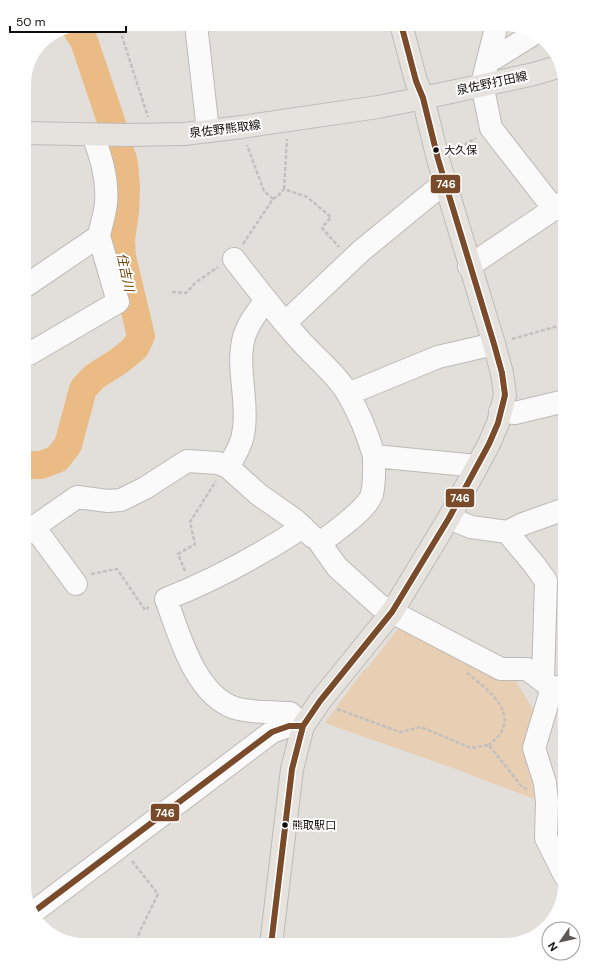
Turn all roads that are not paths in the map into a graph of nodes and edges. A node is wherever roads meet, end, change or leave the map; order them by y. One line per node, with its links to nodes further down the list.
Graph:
1 (197, 31): 9 (street)
2 (403, 31): 8 (main road)
3 (496, 31): 5 (street)
4 (530, 36): 5 (street)
5 (490, 59): 7 (street)
6 (555, 68): 7 (main road, 泉佐野打田線)
7 (482, 84): 8 (main road, 泉佐野打田線); 13 (street)
8 (423, 98): 9 (main road, 泉佐野熊取線); 12 (main road)
9 (208, 131): 11 (main road, 泉佐野熊取線)
10 (31, 133): 11 (main road, 泉佐野熊取線)
11 (97, 135): 15 (street)
12 (444, 183): 17 (main road); 20 (street)
13 (558, 204)
14 (558, 206): 17 (street)
15 (99, 236): 18 (street); 22 (street)
16 (234, 259): 19 (street)
17 (469, 266): 21 (main road)
18 (31, 282)
19 (266, 300): 20 (street); 28 (street)
20 (285, 322): 23 (street)
21 (494, 344): 23 (street); 25 (main road)
22 (31, 353)
23 (348, 394): 26 (street)
24 (558, 403): 25 (street)
25 (500, 412): 27 (main road)
26 (374, 456): 27 (street); 35 (street)
27 (477, 466): 30 (main road)
28 (228, 467): 31 (street); 32 (street)
29 (558, 512): 33 (street)
30 (449, 518): 33 (street); 37 (main road)
31 (303, 527): 35 (street); 39 (street)
32 (31, 530)
33 (507, 532): 38 (street)
34 (31, 533): 36 (street)
35 (320, 543): 37 (street)
36 (76, 584)
37 (392, 612): 38 (street); 39 (main road)
38 (553, 685): 40 (street)
39 (303, 726): 41 (street); 42 (main road)
40 (558, 862)
41 (36, 910)
42 (272, 938)

